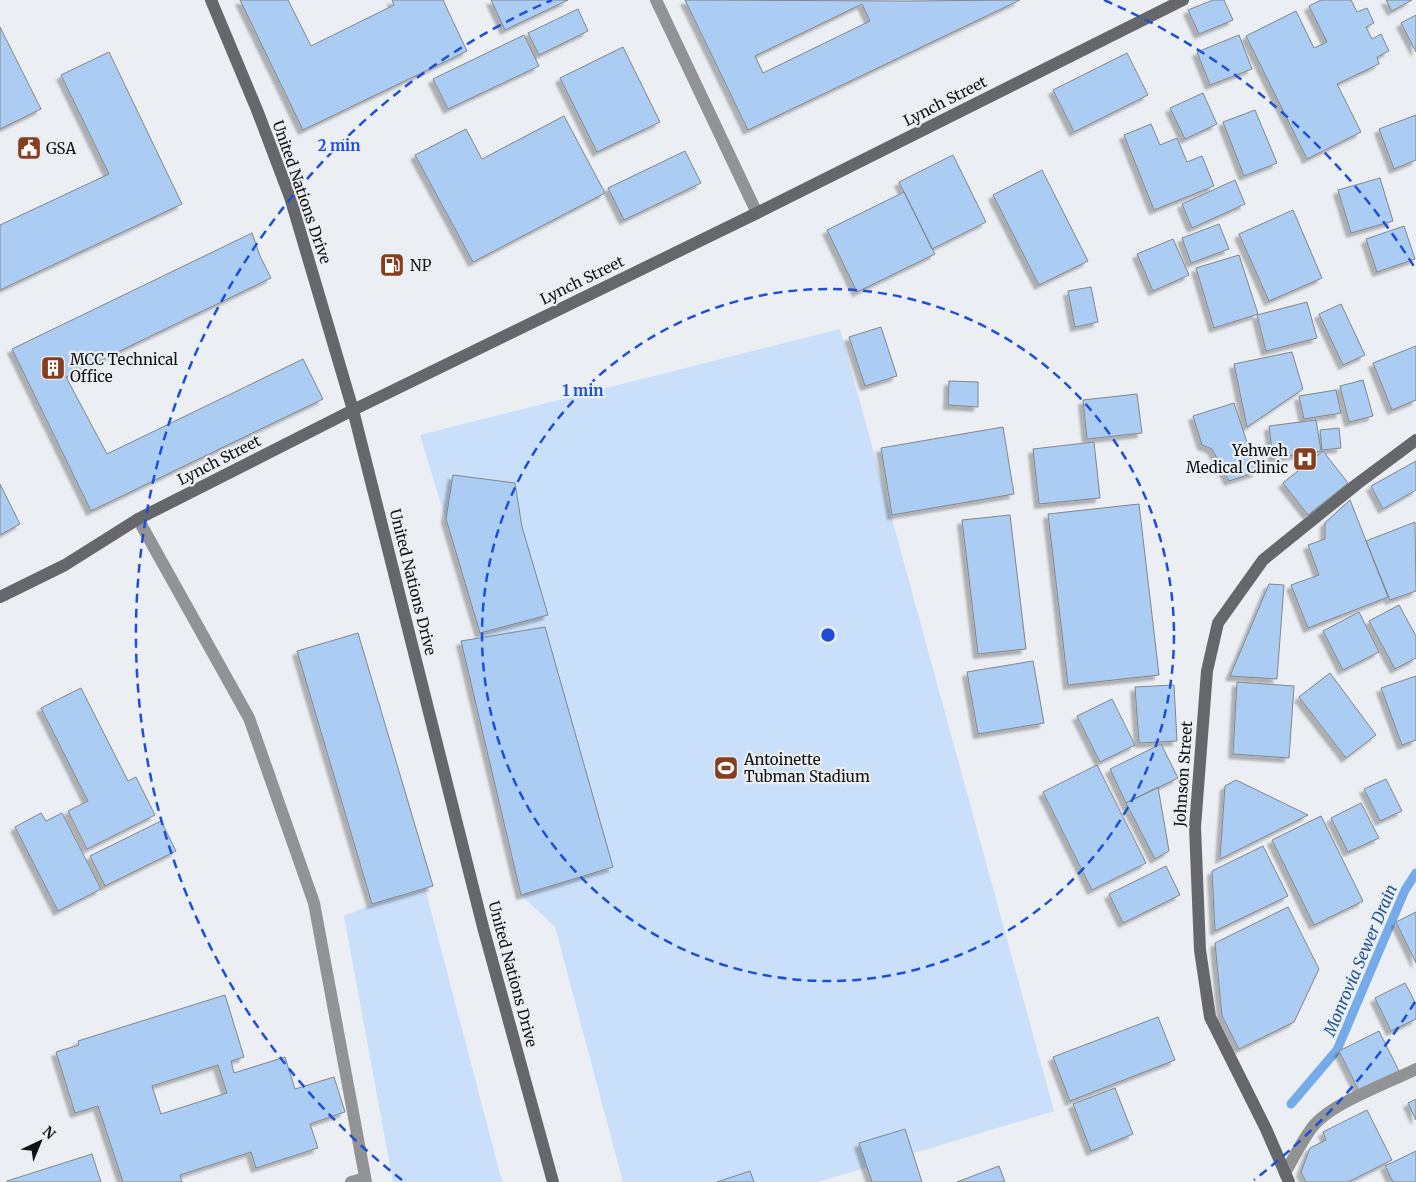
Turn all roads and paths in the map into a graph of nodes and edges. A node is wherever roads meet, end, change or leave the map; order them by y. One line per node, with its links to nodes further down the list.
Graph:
1 (211, 0): 5 (street, United Nations Drive)
2 (656, 0): 4 (street)
3 (1183, 0): 4 (street, Lynch Street)
4 (757, 212): 5 (street, Lynch Street)
5 (353, 410): 7 (street, Lynch Street); 13 (street, United Nations Drive)
6 (1416, 440): 10 (street, Johnson Street)
7 (138, 519): 8 (street, Lynch Street); 11 (street)
8 (0, 597)
9 (1416, 1069): 10 (street)
10 (1287, 1177)
11 (366, 1180): 12 (street)
12 (351, 1182)
13 (553, 1182)

